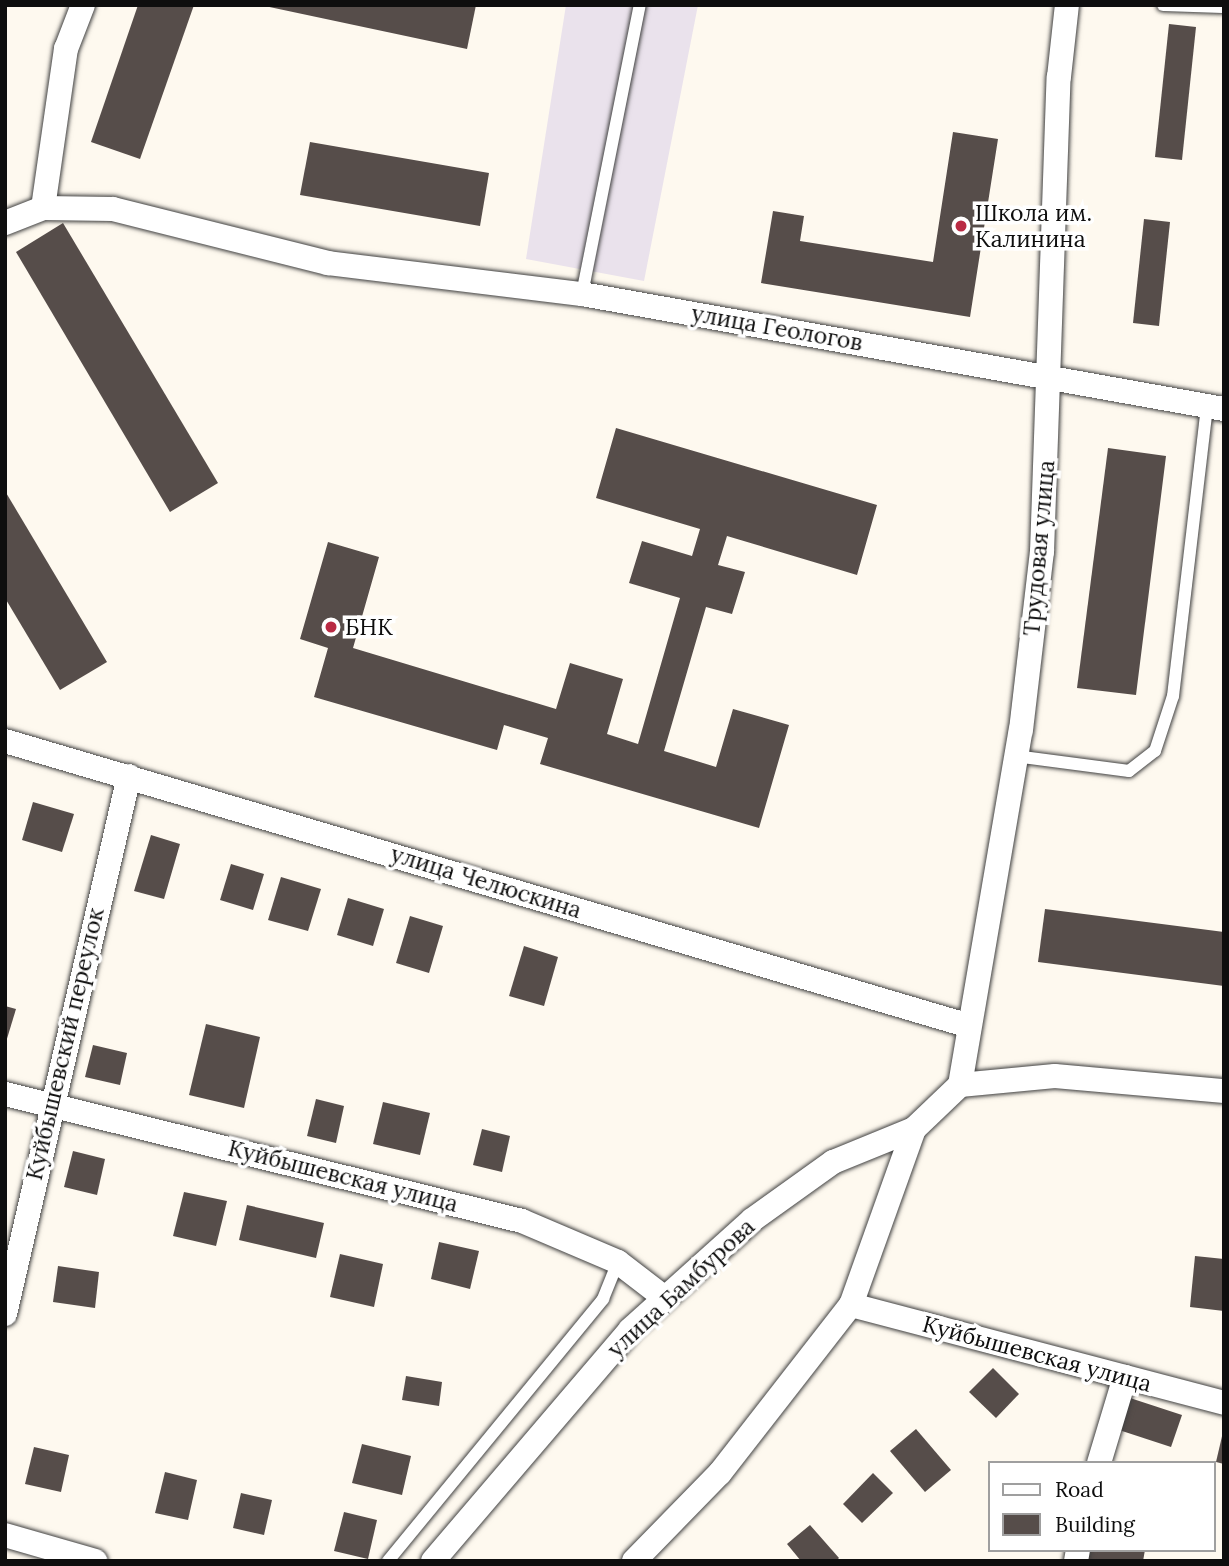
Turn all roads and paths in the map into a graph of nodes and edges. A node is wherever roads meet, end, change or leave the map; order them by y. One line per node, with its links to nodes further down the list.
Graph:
1 (83, 5): 6 (street)
2 (640, 5): 8 (lane)
3 (1067, 5): 9 (street, Трудовая улица)
4 (1163, 5): 5 (lane)
5 (1224, 7)
6 (43, 208): 7 (street); 8 (street, улица Геологов)
7 (5, 224)
8 (582, 294): 9 (street, улица Геологов)
9 (1050, 376): 10 (street, улица Геологов); 12 (street, Трудовая улица)
10 (1215, 407): 12 (lane)
11 (5, 741): 13 (street, улица Челюскина)
12 (1015, 756): 14 (street, Трудовая улица)
13 (129, 776): 14 (street, улица Челюскина); 18 (street, Куйбышевский переулок)
14 (966, 1025): 15 (street, Трудовая улица)
15 (960, 1085): 16 (street); 19 (street)
16 (1224, 1091)
17 (5, 1094): 18 (street, Куйбышевская улица)
18 (50, 1103): 20 (street, Куйбышевская улица); 23 (street, Куйбышевский переулок)
19 (914, 1129): 21 (street, улица Бамбурова); 22 (street)
20 (618, 1262): 21 (street, Куйбышевская улица); 29 (lane)
21 (665, 1298): 30 (street, улица Бамбурова)
22 (851, 1305): 24 (street, Куйбышевская улица); 31 (street)
23 (5, 1314)
24 (1125, 1377): 25 (street, Куйбышевская улица); 26 (street)
25 (1224, 1402)
26 (1099, 1461)
27 (5, 1535): 28 (street)
28 (95, 1561)
29 (388, 1561)
30 (433, 1561)
31 (634, 1561)

